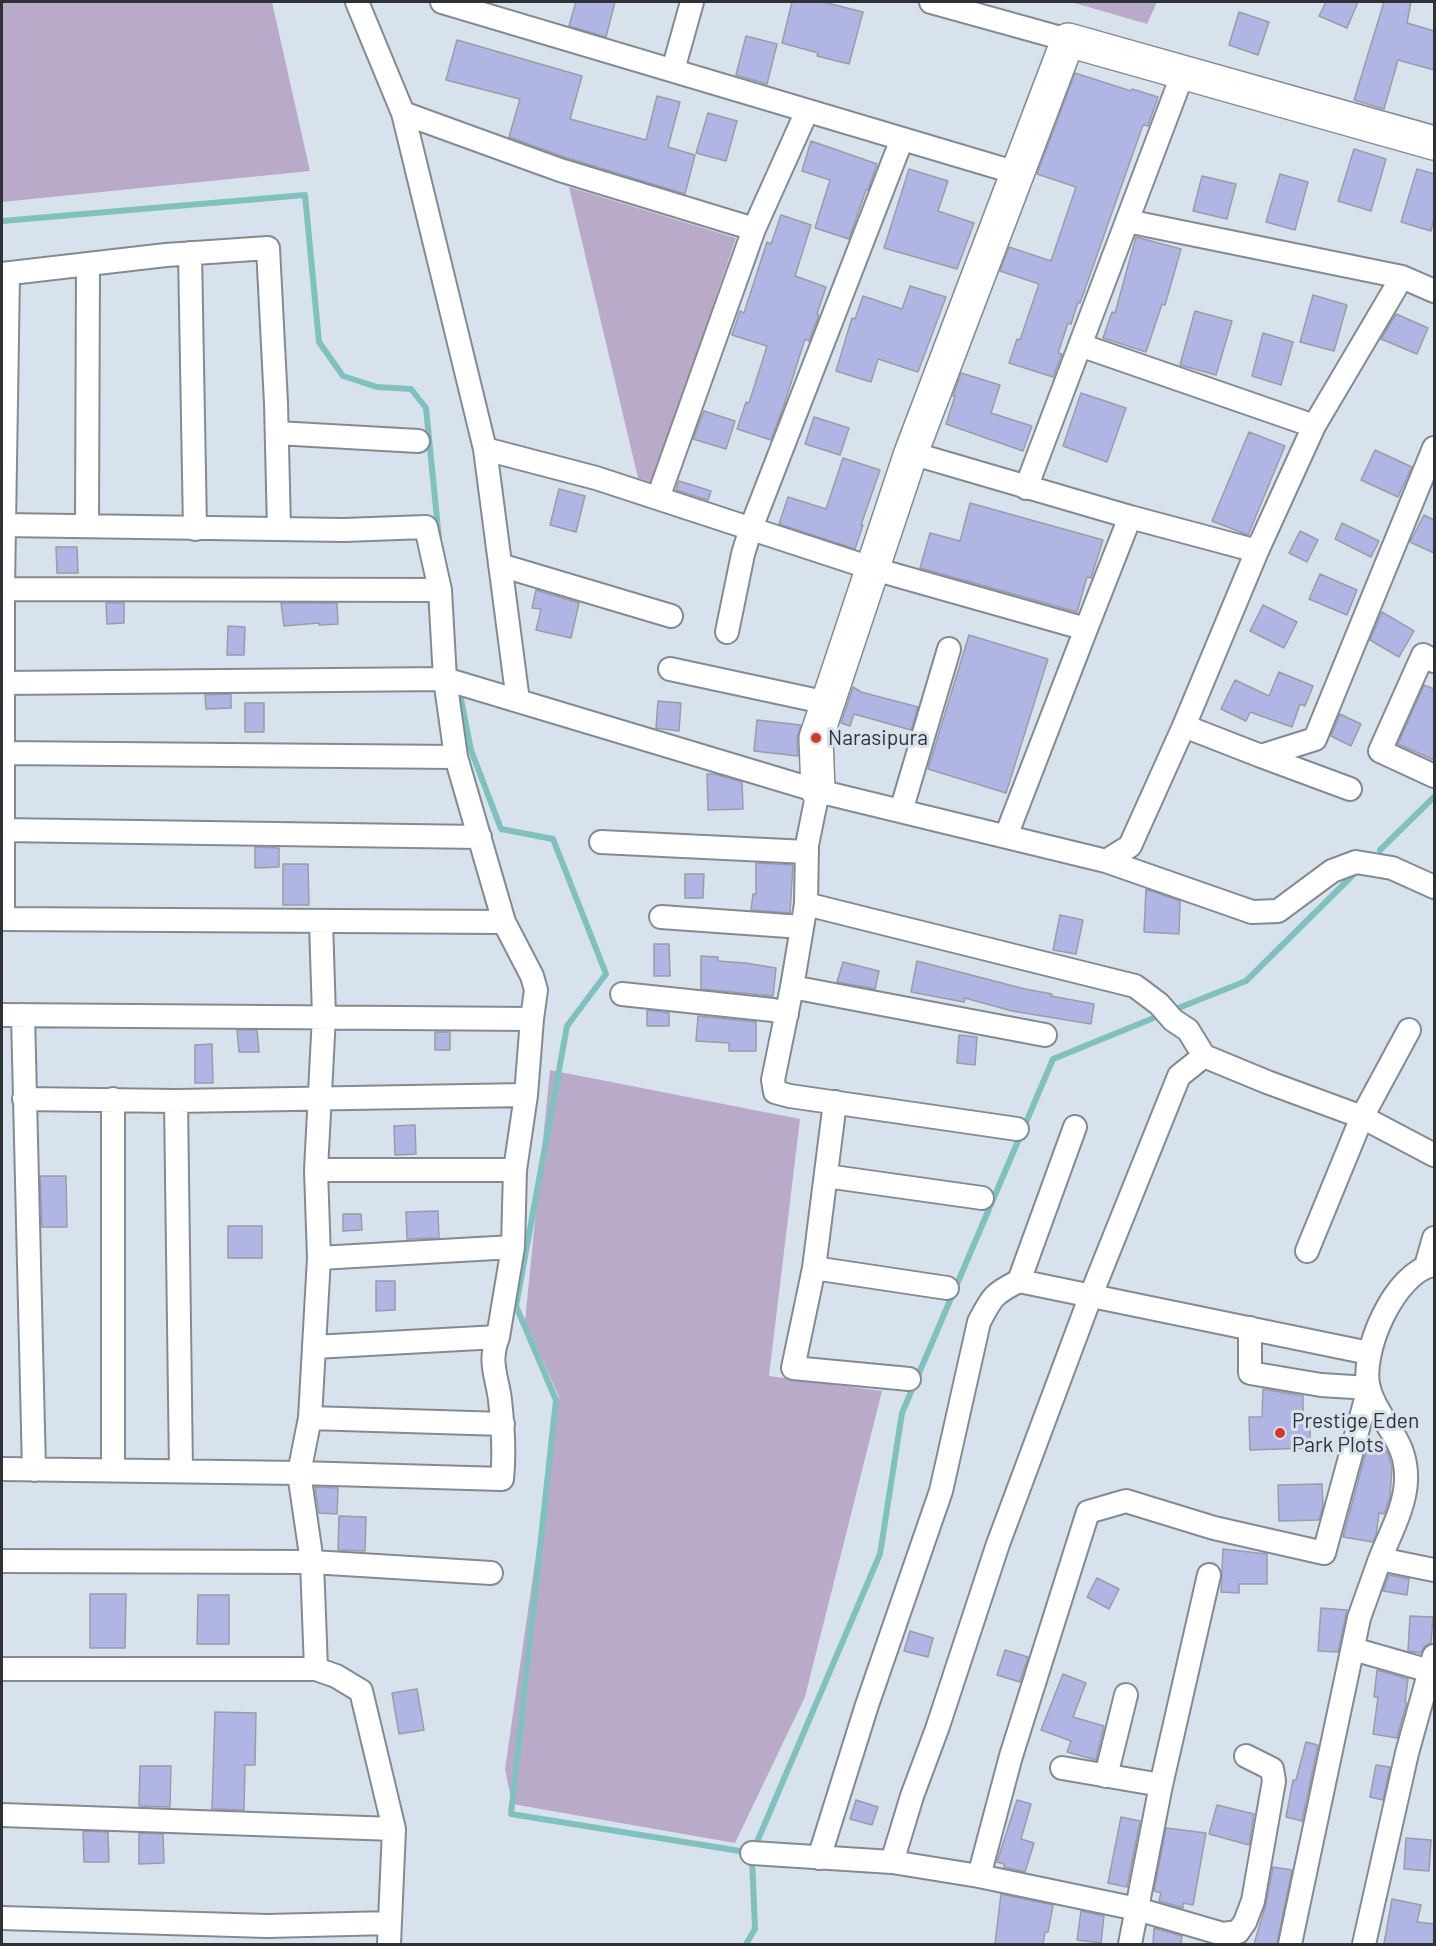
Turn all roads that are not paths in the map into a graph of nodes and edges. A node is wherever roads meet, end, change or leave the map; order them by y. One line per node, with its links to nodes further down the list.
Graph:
1 (357, 2): 9 (street)
2 (442, 2): 6 (street)
3 (692, 2): 6 (street)
4 (931, 2): 5 (street)
5 (1068, 40): 7 (street); 12 (street)
6 (673, 70): 8 (street)
7 (1183, 73): 11 (street); 13 (street)
8 (807, 111): 10 (street); 14 (street)
9 (403, 113): 14 (street); 25 (street)
10 (902, 139): 12 (street); 32 (street)
11 (1434, 144)
12 (1017, 173): 26 (street)
13 (1127, 221): 18 (street); 20 (street)
14 (754, 229): 28 (street)
15 (190, 253): 16 (street); 22 (street); 33 (street)
16 (88, 264): 17 (street); 31 (street)
17 (5, 274): 30 (street)
18 (1402, 277): 19 (street); 21 (street)
19 (1434, 291)
20 (1080, 345): 21 (street); 27 (street)
21 (1314, 426): 35 (street)
22 (277, 433): 23 (street); 34 (street)
23 (418, 441)
24 (1434, 448): 52 (street)
25 (485, 449): 28 (street); 36 (street)
26 (911, 453): 27 (street); 37 (street)
27 (1026, 488): 29 (street)
28 (658, 498): 32 (street)
29 (1130, 517): 35 (street); 41 (street)
30 (5, 525): 31 (street); 38 (street)
31 (87, 526): 33 (street)
32 (751, 528): 37 (street); 42 (street)
33 (195, 529): 34 (street)
34 (279, 529): 39 (street)
35 (1257, 551): 50 (street)
36 (500, 565): 40 (street); 48 (street)
37 (874, 569): 41 (street); 49 (street)
38 (3, 589): 39 (street); 47 (street)
39 (440, 590): 46 (street)
40 (671, 616)
41 (1086, 628): 59 (street)
42 (727, 632)
43 (949, 649): 57 (street)
44 (1434, 661): 54 (street)
45 (670, 669): 49 (street)
46 (446, 680): 47 (street); 48 (street); 53 (street)
47 (3, 683): 51 (street)
48 (514, 700): 56 (street)
49 (828, 702): 56 (street)
50 (1184, 726): 52 (street); 63 (street)
51 (2, 753): 53 (street); 58 (street)
52 (1262, 756): 55 (street)
53 (456, 758): 60 (street)
54 (1434, 776)
55 (1350, 789)
56 (818, 791): 57 (street); 62 (street)
57 (901, 811): 59 (street)
58 (2, 830): 60 (street); 67 (street)
59 (1006, 836): 63 (street)
60 (480, 837): 69 (street)
61 (601, 842): 62 (street)
62 (807, 852): 65 (street)
63 (1106, 861): 64 (street)
64 (1434, 887)
65 (806, 904): 70 (street); 79 (street)
66 (661, 917): 70 (street)
67 (2, 919): 68 (street)
68 (321, 922): 69 (street); 75 (street)
69 (504, 922): 76 (street)
70 (802, 927): 71 (street)
71 (792, 987): 73 (street); 78 (street)
72 (622, 994): 73 (street)
73 (787, 1014): 85 (street)
74 (12, 1015): 75 (street); 82 (street)
75 (324, 1016): 76 (street); 81 (street)
76 (532, 1019): 80 (street)
77 (1409, 1030): 86 (street)
78 (1045, 1035)
79 (1204, 1056): 86 (street); 102 (street)
80 (526, 1095): 81 (street); 91 (street)
81 (319, 1098): 84 (street); 90 (street)
82 (24, 1099): 83 (street); 112 (street)
83 (113, 1099): 84 (street); 113 (street)
84 (176, 1101): 114 (street)
85 (836, 1102): 88 (street); 92 (street)
86 (1362, 1117): 89 (street); 96 (street)
87 (1075, 1127): 100 (street)
88 (1017, 1129)
89 (1434, 1155)
90 (316, 1170): 91 (street); 97 (street)
91 (515, 1170): 95 (street)
92 (826, 1176): 93 (street); 99 (street)
93 (982, 1198)
94 (1434, 1238): 98 (street)
95 (513, 1247): 97 (street); 104 (street)
96 (1307, 1251)
97 (319, 1258): 105 (street)
98 (1430, 1265): 106 (street)
99 (814, 1268): 101 (street); 107 (street)
100 (1018, 1281): 102 (street); 134 (street)
101 (947, 1288)
102 (1091, 1295): 103 (street); 135 (street)
103 (1250, 1328): 106 (street); 108 (street)
104 (498, 1337): 105 (street); 110 (street)
105 (314, 1347): 109 (street)
106 (1369, 1353): 108 (street)
107 (909, 1379)
108 (1369, 1388): 116 (street); 136 (street)
109 (310, 1418): 110 (street); 115 (street)
110 (503, 1424): 115 (street)
111 (2, 1469): 112 (street)
112 (34, 1470): 113 (street)
113 (113, 1470): 114 (street)
114 (181, 1471): 115 (street)
115 (299, 1473): 118 (street)
116 (1380, 1559): 119 (street); 122 (street)
117 (2, 1560): 118 (street)
118 (312, 1562): 120 (street); 125 (street)
119 (1434, 1570)
120 (491, 1573)
121 (1209, 1575): 130 (street)
122 (1353, 1649): 123 (street); 142 (street)
123 (1432, 1664): 143 (street)
124 (2, 1669): 125 (street)
125 (316, 1669): 132 (street)
126 (1126, 1695): 129 (street)
127 (1246, 1756): 137 (street)
128 (1062, 1768): 129 (street)
129 (1106, 1776): 130 (street)
130 (1161, 1785): 137 (street)
131 (2, 1815): 132 (street)
132 (394, 1830): 139 (street)
133 (752, 1853): 134 (street)
134 (819, 1858): 135 (street)
135 (892, 1862): 136 (street)
136 (979, 1876): 137 (street)
137 (1137, 1909): 141 (street)
138 (2, 1918): 140 (street)
139 (389, 1934): 140 (street)
140 (267, 1935)
141 (1130, 1944)
142 (1290, 1944)
143 (1364, 1944)

